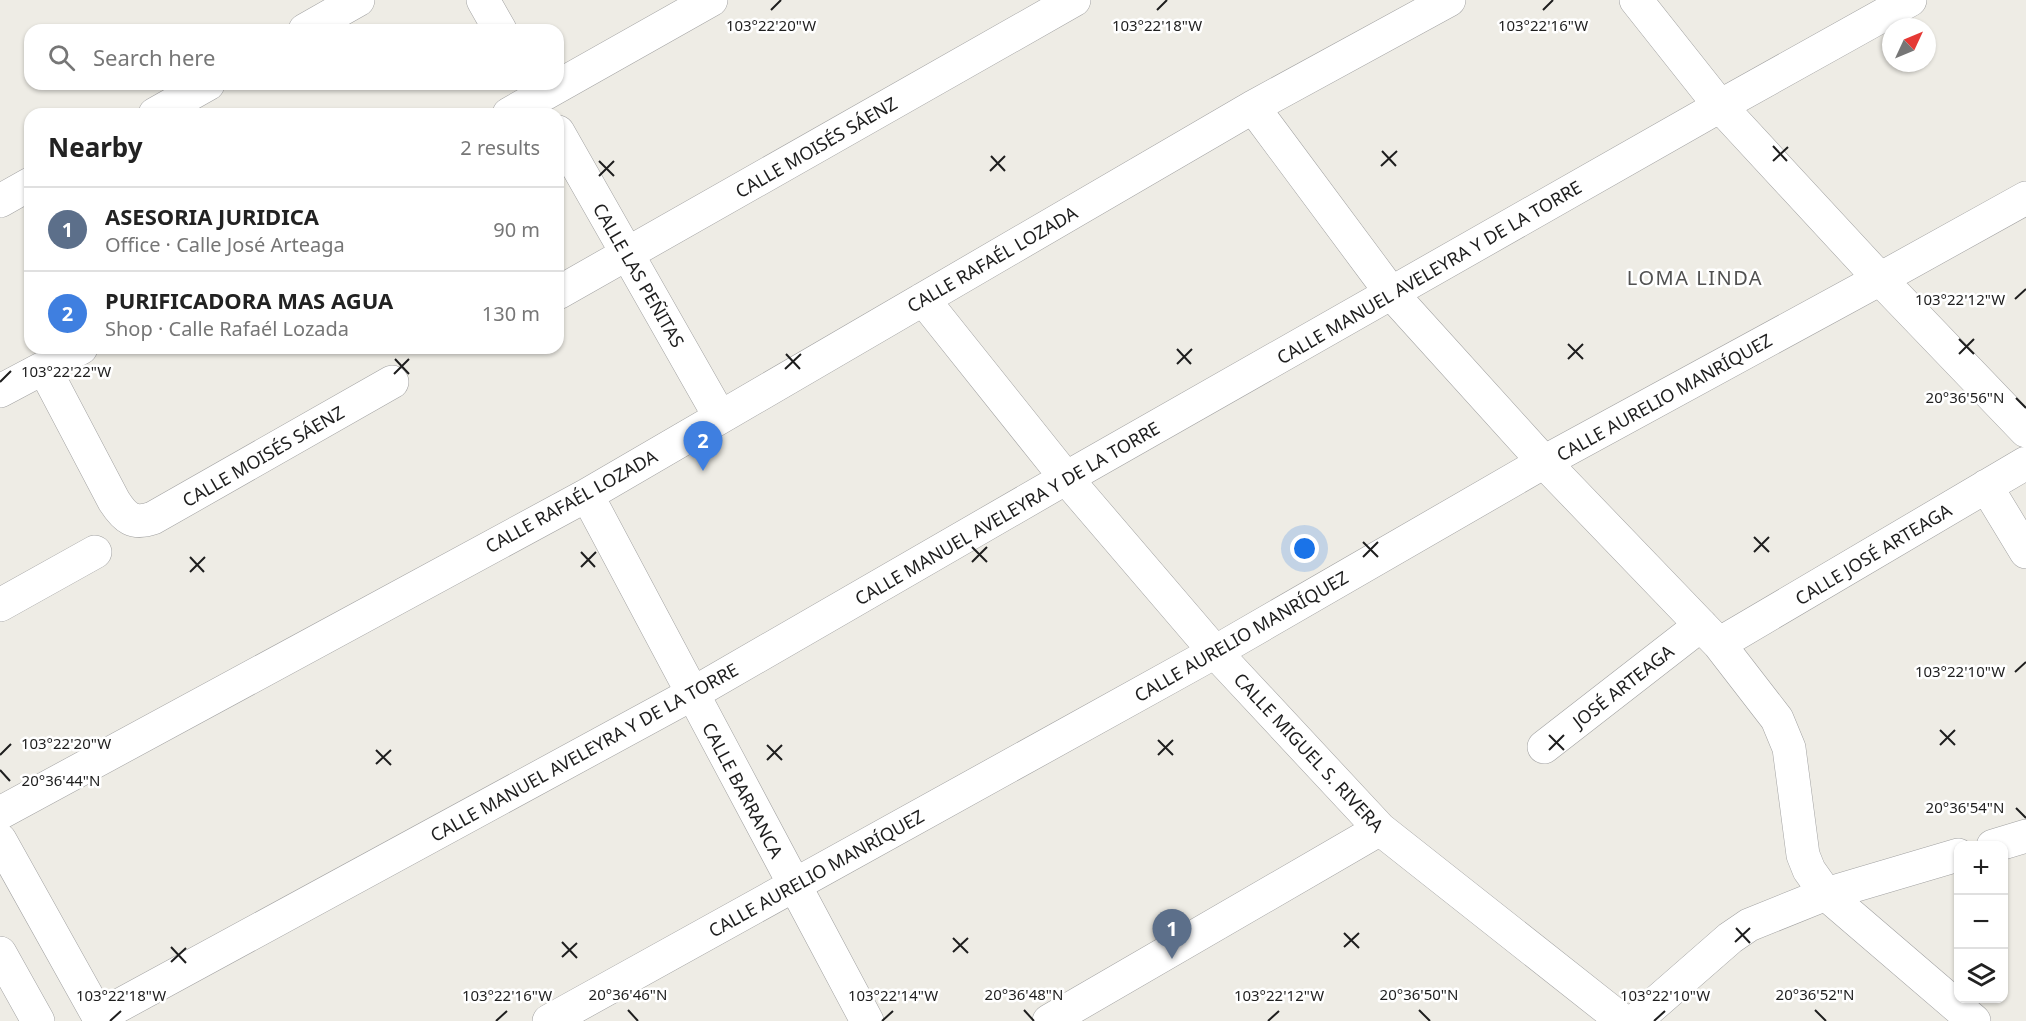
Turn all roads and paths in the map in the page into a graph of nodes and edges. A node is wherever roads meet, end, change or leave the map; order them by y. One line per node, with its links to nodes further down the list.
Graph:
1 (358, 0): 8 (street)
2 (483, 0): 9 (street)
3 (711, 0): 10 (street)
4 (1074, 0): 22 (street, CALLE MOISÉS SÁENZ)
5 (1449, 0): 15 (street, CALLE RAFAÉL LOZADA)
6 (1636, 0): 14 (street)
7 (1910, 0): 14 (street, CALLE MANUEL AVELEYRA Y DE LA TORRE)
8 (315, 24)
9 (497, 24)
10 (564, 85)
11 (197, 90): 16 (street)
12 (555, 90): 13 (street)
13 (539, 99): 17 (street)
14 (1720, 106): 23 (street); 25 (street, CALLE MANUEL AVELEYRA Y DE LA TORRE)
15 (1252, 107): 25 (street); 26 (street, CALLE RAFAÉL LOZADA)
16 (165, 108)
17 (521, 108)
18 (564, 143): 22 (street, CALLE LAS PEÑITAS)
19 (24, 187): 21 (street)
20 (2026, 198): 23 (street, CALLE AURELIO MANRÍQUEZ)
21 (0, 201)
22 (628, 255): 24 (street, CALLE MOISÉS SÁENZ); 31 (street, CALLE LAS PEÑITAS)
23 (1880, 279): 32 (street); 33 (street, CALLE AURELIO MANRÍQUEZ)
24 (564, 290)
25 (1392, 294): 33 (street); 35 (street, CALLE MANUEL AVELEYRA Y DE LA TORRE)
26 (923, 299): 31 (street, CALLE RAFAÉL LOZADA); 35 (street, CALLE MIGUEL S. RIVERA)
27 (70, 354): 28 (street)
28 (44, 368): 29 (street, CALLE MOISÉS SÁENZ); 30 (street)
29 (392, 382)
30 (0, 392)
31 (720, 417): 37 (street, CALLE RAFAÉL LOZADA)
32 (2026, 431)
33 (1544, 462): 41 (street); 42 (street, CALLE AURELIO MANRÍQUEZ)
34 (2026, 463): 36 (street, CALLE JOSÉ ARTEAGA)
35 (1066, 478): 42 (street, CALLE MIGUEL S. RIVERA); 43 (street, CALLE MANUEL AVELEYRA Y DE LA TORRE)
36 (1986, 486): 39 (street); 41 (street, CALLE JOSÉ ARTEAGA)
37 (587, 495): 43 (street, CALLE BARRANCA); 45 (street, CALLE RAFAÉL LOZADA)
38 (95, 552): 40 (street)
39 (2026, 552)
40 (0, 605)
41 (1710, 635): 44 (street, JOSÉ ARTEAGA); 52 (street)
42 (1215, 652): 46 (street, CALLE MIGUEL S. RIVERA); 51 (street, CALLE AURELIO MANRÍQUEZ)
43 (692, 694): 51 (street, CALLE BARRANCA); 54 (street, CALLE MANUEL AVELEYRA Y DE LA TORRE)
44 (1544, 747)
45 (0, 813)
46 (1380, 829): 58 (street); 59 (street, CALLE MIGUEL S. RIVERA)
47 (2026, 836): 49 (street)
48 (0, 840): 54 (street)
49 (2008, 841)
50 (1954, 856): 52 (street)
51 (794, 885): 56 (street, CALLE AURELIO MANRÍQUEZ); 57 (street, CALLE BARRANCA)
52 (1826, 894): 60 (street); 61 (street)
53 (0, 953): 55 (street)
54 (99, 1019)
55 (38, 1021)
56 (549, 1021)
57 (867, 1021)
58 (1049, 1021)
59 (1623, 1021)
60 (1635, 1021)
61 (1974, 1021)

